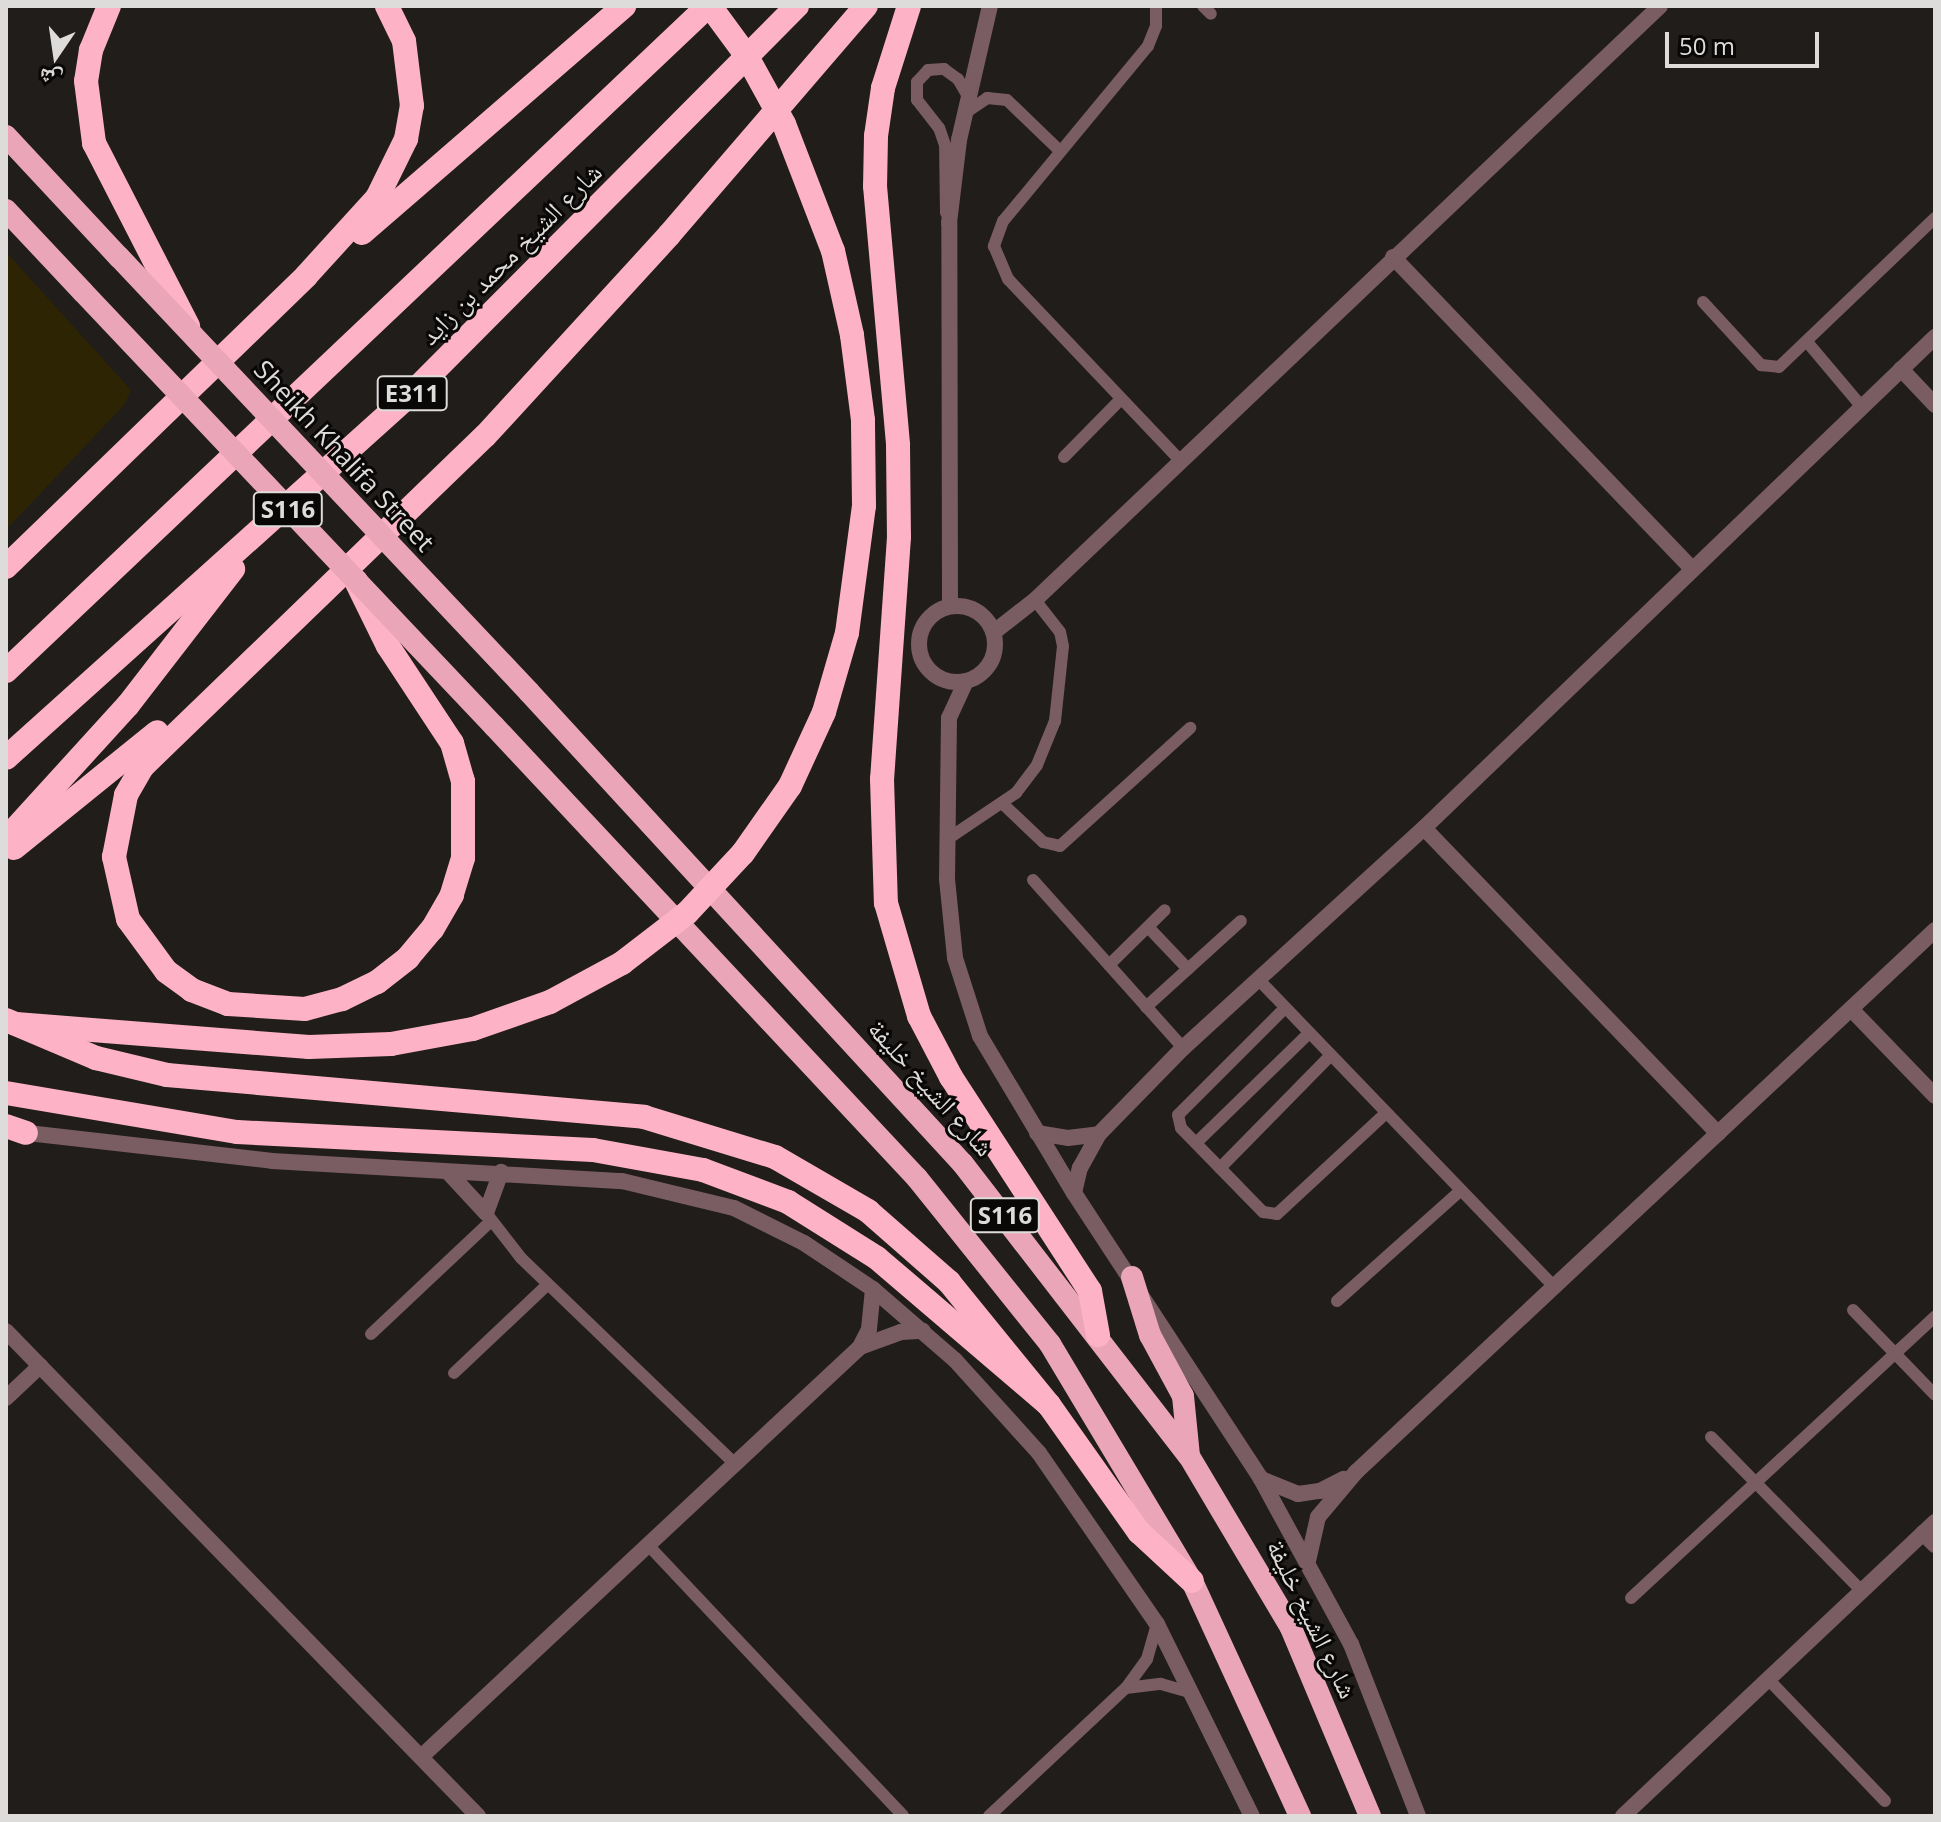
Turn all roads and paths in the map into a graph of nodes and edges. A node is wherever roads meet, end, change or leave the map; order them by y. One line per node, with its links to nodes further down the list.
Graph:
1 (109, 6): 20 (highway, bridge)
2 (387, 6): 18 (highway)
3 (624, 6): 18 (highway)
4 (709, 6): 37 (highway, شارع الشيخ محمد بن زايد / E311); 58 (highway, bridge)
5 (797, 6): 29 (highway, شارع الشيخ محمد بن زايد / E311)
6 (866, 6): 35 (highway)
7 (909, 6): 86 (highway)
8 (990, 6): 11 (street)
9 (1156, 6): 13 (lane)
10 (1660, 6): 17 (street)
11 (967, 106): 13 (lane); 16 (street); 16 (lane)
12 (6, 136): 20 (highway, Sheikh Khalifa Street / S116, bridge)
13 (1058, 149): 24 (lane)
14 (6, 210): 32 (highway, S116, bridge)
15 (1935, 218): 22 (lane)
16 (949, 223): 34 (street)
17 (1393, 257): 28 (street); 31 (street)
18 (306, 276): 30 (highway)
19 (1703, 302): 22 (lane)
20 (193, 336): 39 (highway, Sheikh Khalifa Street / S116, bridge)
21 (1935, 337): 23 (street)
22 (1808, 343): 26 (lane)
23 (1901, 369): 25 (street); 26 (street)
24 (1121, 399): 27 (lane); 28 (lane)
25 (1935, 405)
26 (1861, 406): 31 (street)
27 (1064, 457)
28 (1179, 459): 33 (street)
29 (262, 529): 41 (highway, شارع الشيخ محمد بن زايد / E311); 45 (highway)
30 (6, 567)
31 (1692, 569): 43 (street)
32 (356, 581): 35 (highway); 103 (highway, S116, bridge)
33 (1035, 600): 36 (street); 42 (lane)
34 (950, 606): 36 (street); 38 (street)
35 (279, 632): 46 (highway)
36 (994, 632): 38 (street)
37 (6, 671)
38 (966, 681): 44 (street)
39 (529, 692): 86 (highway, شارع الشيخ خليفة / S116)
40 (1190, 728): 42 (lane)
41 (6, 758)
42 (1004, 805): 44 (lane)
43 (1424, 828): 54 (street); 68 (street)
44 (949, 838): 66 (street)
45 (6, 839)
46 (6, 854)
47 (1033, 880): 52 (lane)
48 (1165, 910): 50 (lane)
49 (1241, 921): 53 (lane)
50 (1148, 927): 52 (lane); 53 (lane)
51 (1935, 930): 57 (street)
52 (1109, 965): 55 (lane)
53 (1188, 969): 55 (lane)
54 (1258, 979): 56 (lane); 60 (street)
55 (1146, 1007): 60 (lane)
56 (1285, 1008): 59 (lane); 69 (lane)
57 (1851, 1009): 63 (street); 68 (street)
58 (6, 1022): 93 (highway, bridge)
59 (1309, 1033): 61 (lane); 69 (lane)
60 (1183, 1048): 67 (street)
61 (1331, 1055): 64 (lane); 70 (lane)
62 (6, 1093): 93 (highway)
63 (1935, 1096)
64 (1386, 1113): 70 (lane); 73 (lane)
65 (13, 1130): 71 (street)
66 (1037, 1133): 67 (street); 74 (street)
67 (1099, 1134): 74 (street)
68 (1718, 1134): 78 (street)
69 (1196, 1143): 70 (lane)
70 (1220, 1168)
71 (448, 1172): 72 (street); 75 (street)
72 (501, 1172): 75 (street); 79 (street)
73 (1461, 1190): 78 (lane); 80 (lane)
74 (1074, 1193): 76 (street)
75 (488, 1217): 77 (lane); 85 (lane)
76 (1132, 1277): 95 (highway); 98 (street)
77 (548, 1284): 90 (lane); 96 (lane)
78 (1554, 1287): 97 (street)
79 (873, 1289): 84 (street); 87 (street)
80 (1337, 1301)
81 (1853, 1310): 88 (lane)
82 (1935, 1316): 88 (lane)
83 (6, 1331): 89 (street)
84 (923, 1331): 87 (street); 106 (street)
85 (371, 1334)
86 (1098, 1335): 95 (highway, شارع الشيخ خليفة / S116)
87 (860, 1347): 96 (street)
88 (1895, 1353): 91 (lane); 99 (lane)
89 (40, 1366): 92 (street); 110 (street)
90 (454, 1373)
91 (1935, 1395)
92 (6, 1398)
93 (1049, 1405): 103 (highway)
94 (1711, 1437): 99 (lane)
95 (1189, 1456): 117 (highway, شارع الشيخ خليفة / S116)
96 (735, 1464): 101 (street)
97 (1356, 1472): 98 (street); 102 (street)
98 (1261, 1479): 102 (street)
99 (1755, 1482): 104 (lane); 105 (lane)
100 (1931, 1533): 104 (street)
101 (648, 1545): 110 (street); 113 (lane)
102 (1308, 1565): 118 (street)
103 (1192, 1581): 116 (highway, S116)
104 (1862, 1591): 107 (street)
105 (1631, 1598)
106 (1157, 1624): 108 (lane); 109 (street)
107 (1768, 1679): 111 (lane); 119 (street)
108 (1126, 1688): 109 (lane); 114 (lane)
109 (1195, 1694): 115 (street)
110 (421, 1757): 112 (street)
111 (1885, 1801)
112 (478, 1816)
113 (903, 1816)
114 (989, 1816)
115 (1252, 1816)
116 (1300, 1816)
117 (1370, 1816)
118 (1418, 1816)
119 (1623, 1816)

